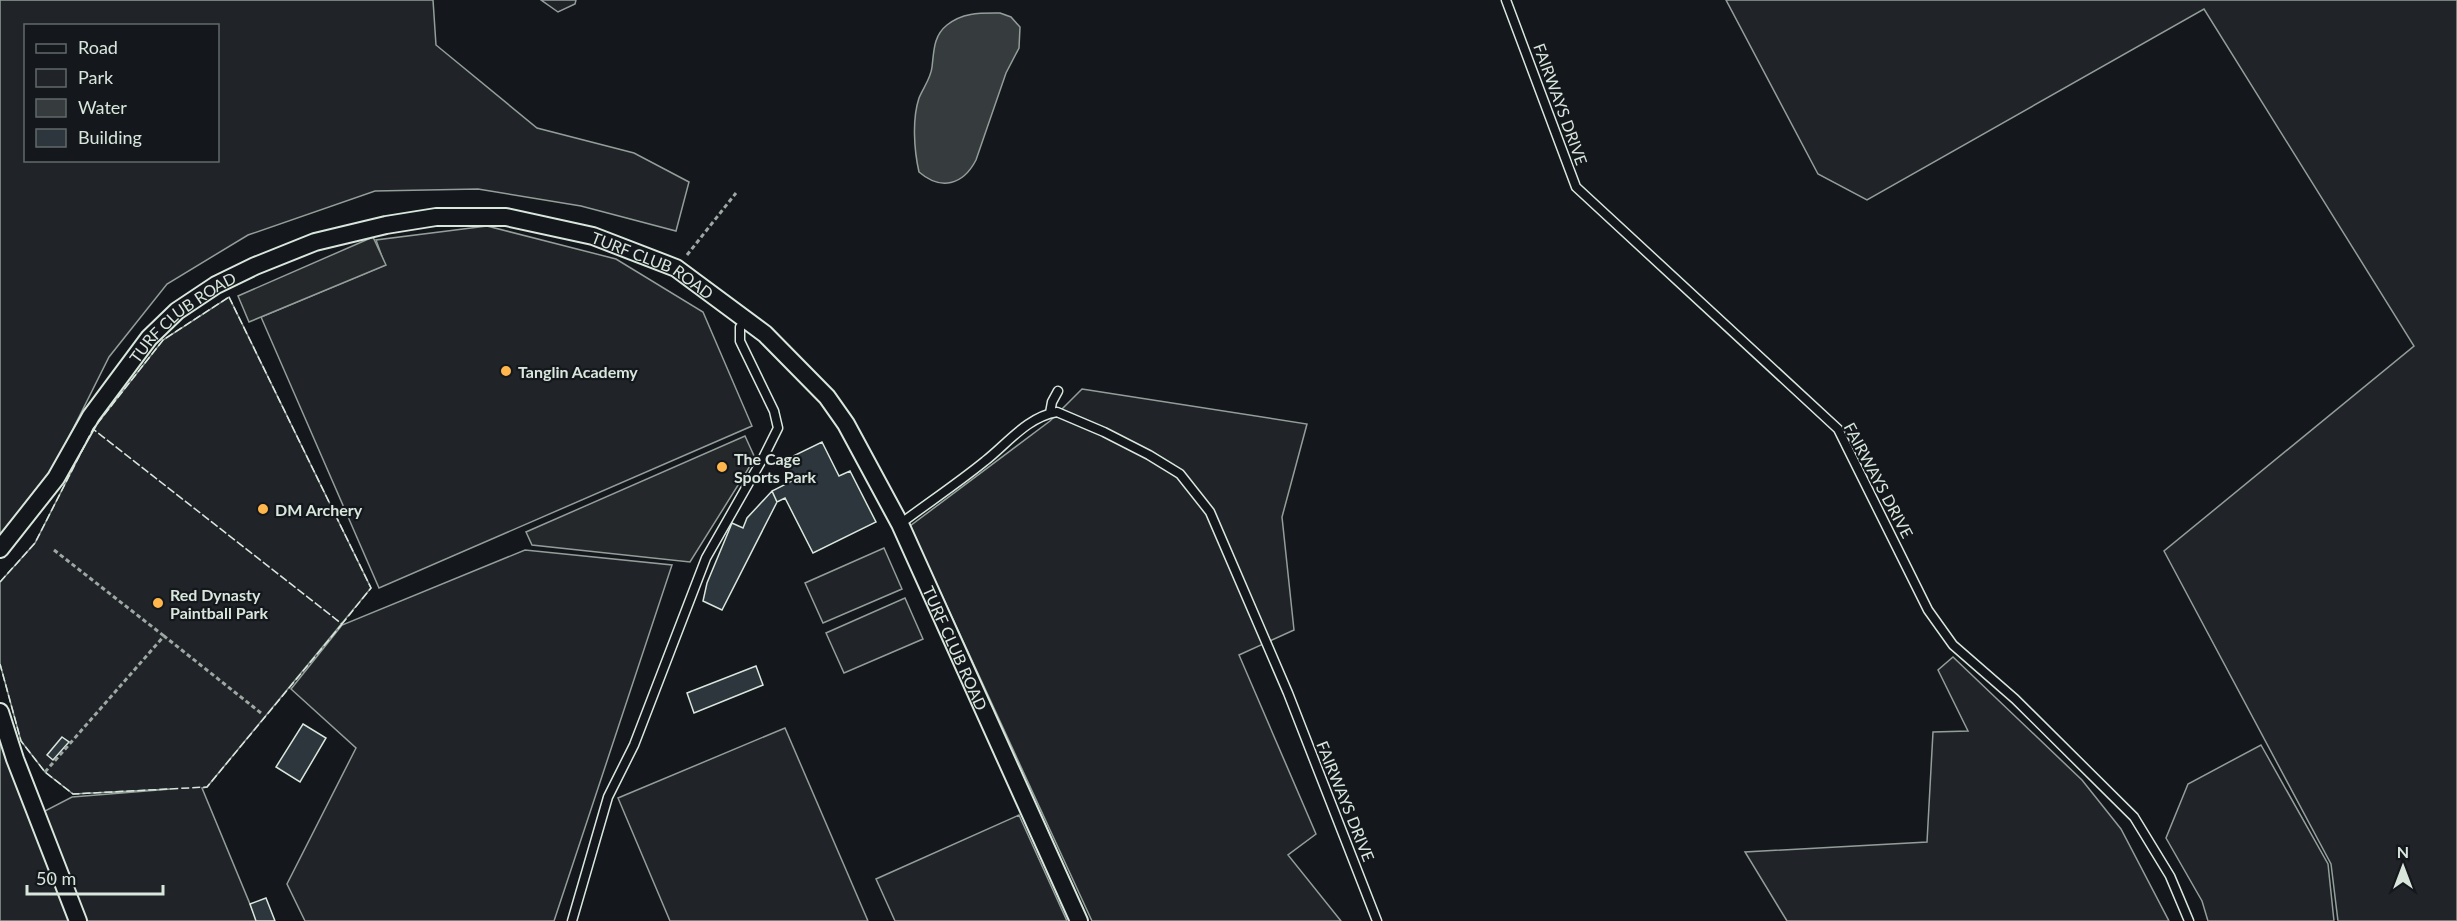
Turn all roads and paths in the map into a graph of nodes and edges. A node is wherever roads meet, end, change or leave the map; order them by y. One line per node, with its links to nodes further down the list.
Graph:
1 (1506, 0): 18 (lane, FAIRWAYS DRIVE)
2 (736, 194): 3 (path)
3 (676, 268): 4 (street, TURF CLUB ROAD); 8 (street, TURF CLUB ROAD)
4 (746, 321): 7 (street, TURF CLUB ROAD); 15 (lane)
5 (1058, 391): 6 (lane)
6 (1050, 413): 7 (lane); 17 (lane, FAIRWAYS DRIVE)
7 (900, 524): 16 (street, TURF CLUB ROAD)
8 (0, 549)
9 (54, 550): 10 (path)
10 (164, 636): 12 (path); 13 (path)
11 (0, 712): 14 (street)
12 (261, 713)
13 (45, 772)
14 (78, 921)
15 (572, 921)
16 (1079, 921)
17 (1377, 921)
18 (2189, 921)

